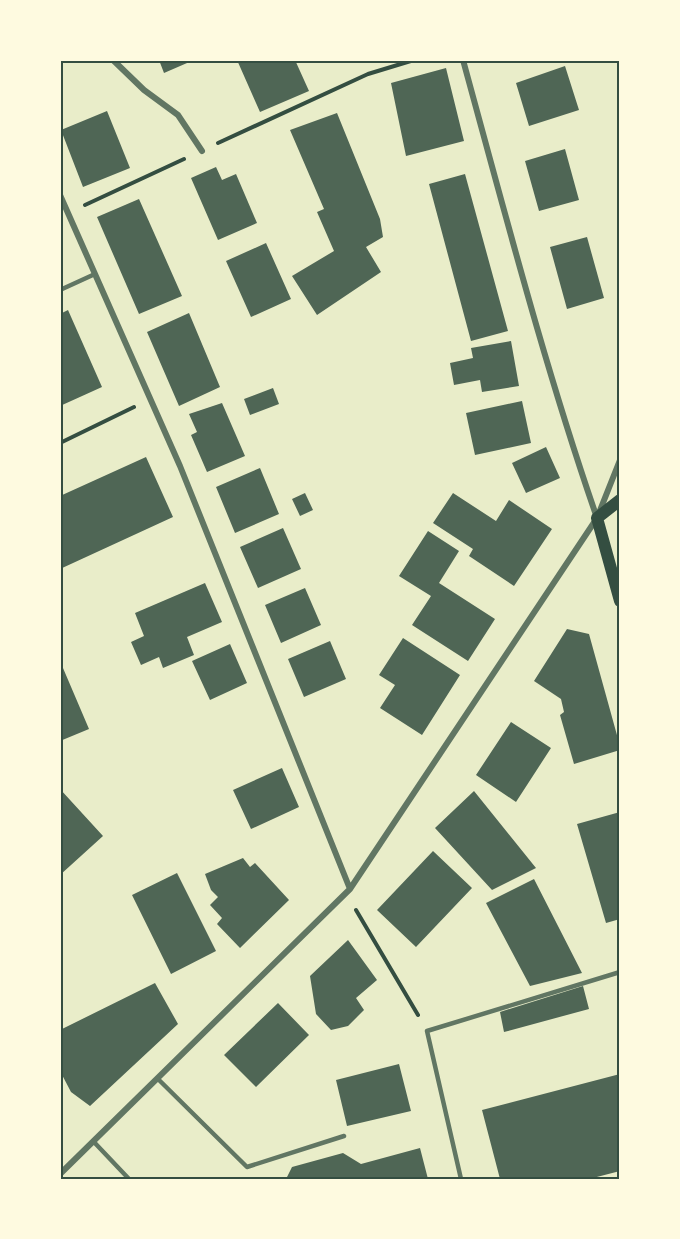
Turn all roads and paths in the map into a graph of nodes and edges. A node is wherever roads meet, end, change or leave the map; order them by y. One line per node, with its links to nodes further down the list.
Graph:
1 (113, 60): 4 (street)
2 (414, 60): 4 (path)
3 (463, 60): 13 (street)
4 (202, 151): 6 (path)
5 (60, 195): 6 (street)
6 (68, 213): 7 (street)
7 (95, 274): 8 (lane); 9 (street)
8 (60, 290)
9 (151, 399): 10 (path); 15 (street)
10 (60, 443)
11 (620, 460): 13 (street)
12 (620, 500): 13 (main road)
13 (597, 519): 14 (main road); 15 (street)
14 (620, 601)
15 (350, 889): 17 (path); 18 (street)
16 (620, 972): 17 (lane)
17 (427, 1031): 23 (lane)
18 (158, 1079): 19 (lane); 20 (street)
19 (344, 1136)
20 (93, 1141): 21 (street); 22 (lane)
21 (60, 1174)
22 (129, 1179)
23 (461, 1179)

